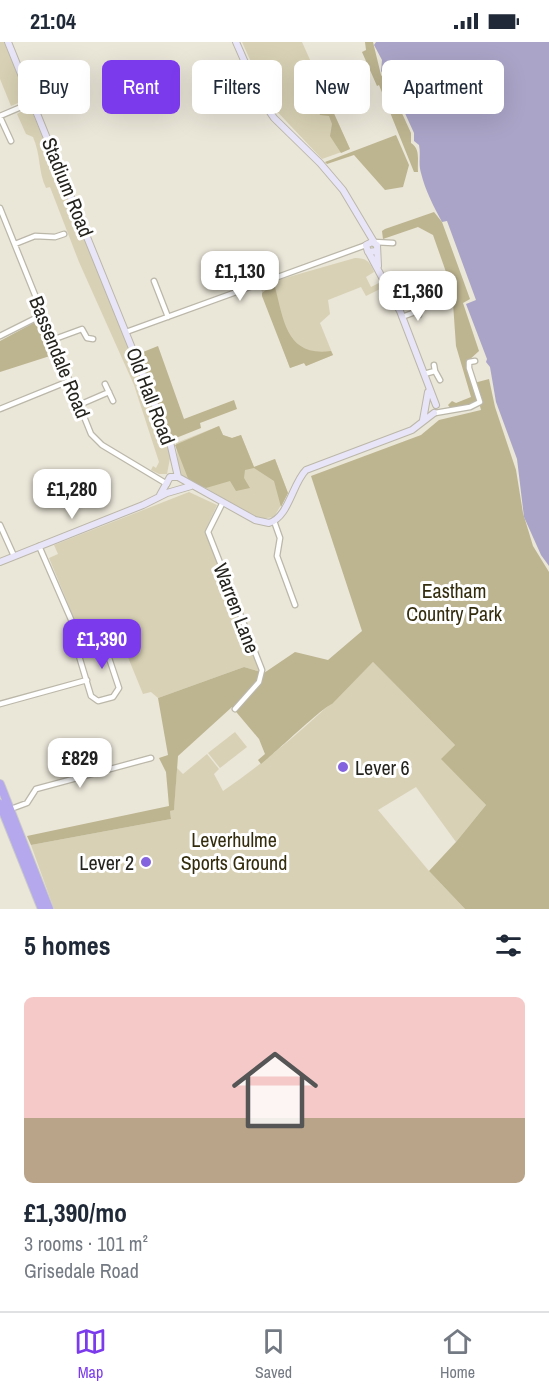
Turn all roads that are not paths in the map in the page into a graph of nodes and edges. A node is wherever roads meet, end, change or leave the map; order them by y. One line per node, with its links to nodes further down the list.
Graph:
1 (8, 42): 3 (street, Stadium Road)
2 (236, 42): 9 (street)
3 (18, 66)
4 (18, 108): 6 (street)
5 (38, 114): 19 (street, Stadium Road)
6 (0, 116): 7 (street)
7 (10, 141)
8 (0, 208): 12 (street, Bassendale Road)
9 (363, 223): 11 (street); 13 (street)
10 (64, 234): 12 (street)
11 (374, 242): 13 (street); 13 (street)
12 (15, 244): 15 (street, Bassendale Road)
13 (369, 249): 17 (street); 18 (street)
14 (154, 281): 17 (street)
15 (42, 315): 20 (street); 22 (street, Bassendale Road)
16 (419, 315): 18 (street)
17 (168, 317): 19 (street)
18 (402, 317): 24 (street)
19 (126, 332): 36 (street, Old Hall Road)
20 (0, 336)
21 (93, 339): 22 (street)
22 (52, 340): 26 (street, Bassendale Road)
23 (474, 361): 34 (street)
24 (424, 374): 25 (street); 28 (street)
25 (440, 380)
26 (69, 381): 31 (street, Bassendale Road); 33 (street)
27 (105, 384): 29 (street)
28 (427, 385): 32 (street); 34 (street)
29 (109, 392): 30 (street); 31 (street)
30 (112, 401)
31 (79, 405): 38 (street, Bassendale Road)
32 (427, 407): 34 (street); 35 (street)
33 (0, 409)
34 (435, 409): 35 (street)
35 (419, 426): 43 (street)
36 (174, 461): 37 (street, Old Hall Road); 38 (street, Old Hall Road)
37 (178, 477): 38 (street); 39 (street); 40 (street, Old Hall Road)
38 (168, 482): 40 (street); 41 (street, Old Hall Road)
39 (195, 486): 40 (street, Old Hall Road); 42 (street)
40 (177, 489): 41 (street, Old Hall Road)
41 (155, 499): 45 (street, Old Hall Road)
42 (224, 502): 43 (street); 52 (street, Warren Lane)
43 (274, 521): 48 (street)
44 (0, 525): 46 (street)
45 (39, 546): 46 (street, Old Hall Road); 49 (street)
46 (14, 556): 47 (street, Old Hall Road)
47 (0, 562)
48 (295, 605)
49 (76, 646): 50 (street); 50 (street)
50 (87, 680): 51 (street)
51 (0, 704)
52 (235, 709)
53 (151, 758): 56 (street)
54 (0, 784): 56 (highway)
55 (0, 804): 56 (highway)
56 (5, 812): 57 (highway); 58 (highway)
57 (42, 909)
58 (49, 909)

